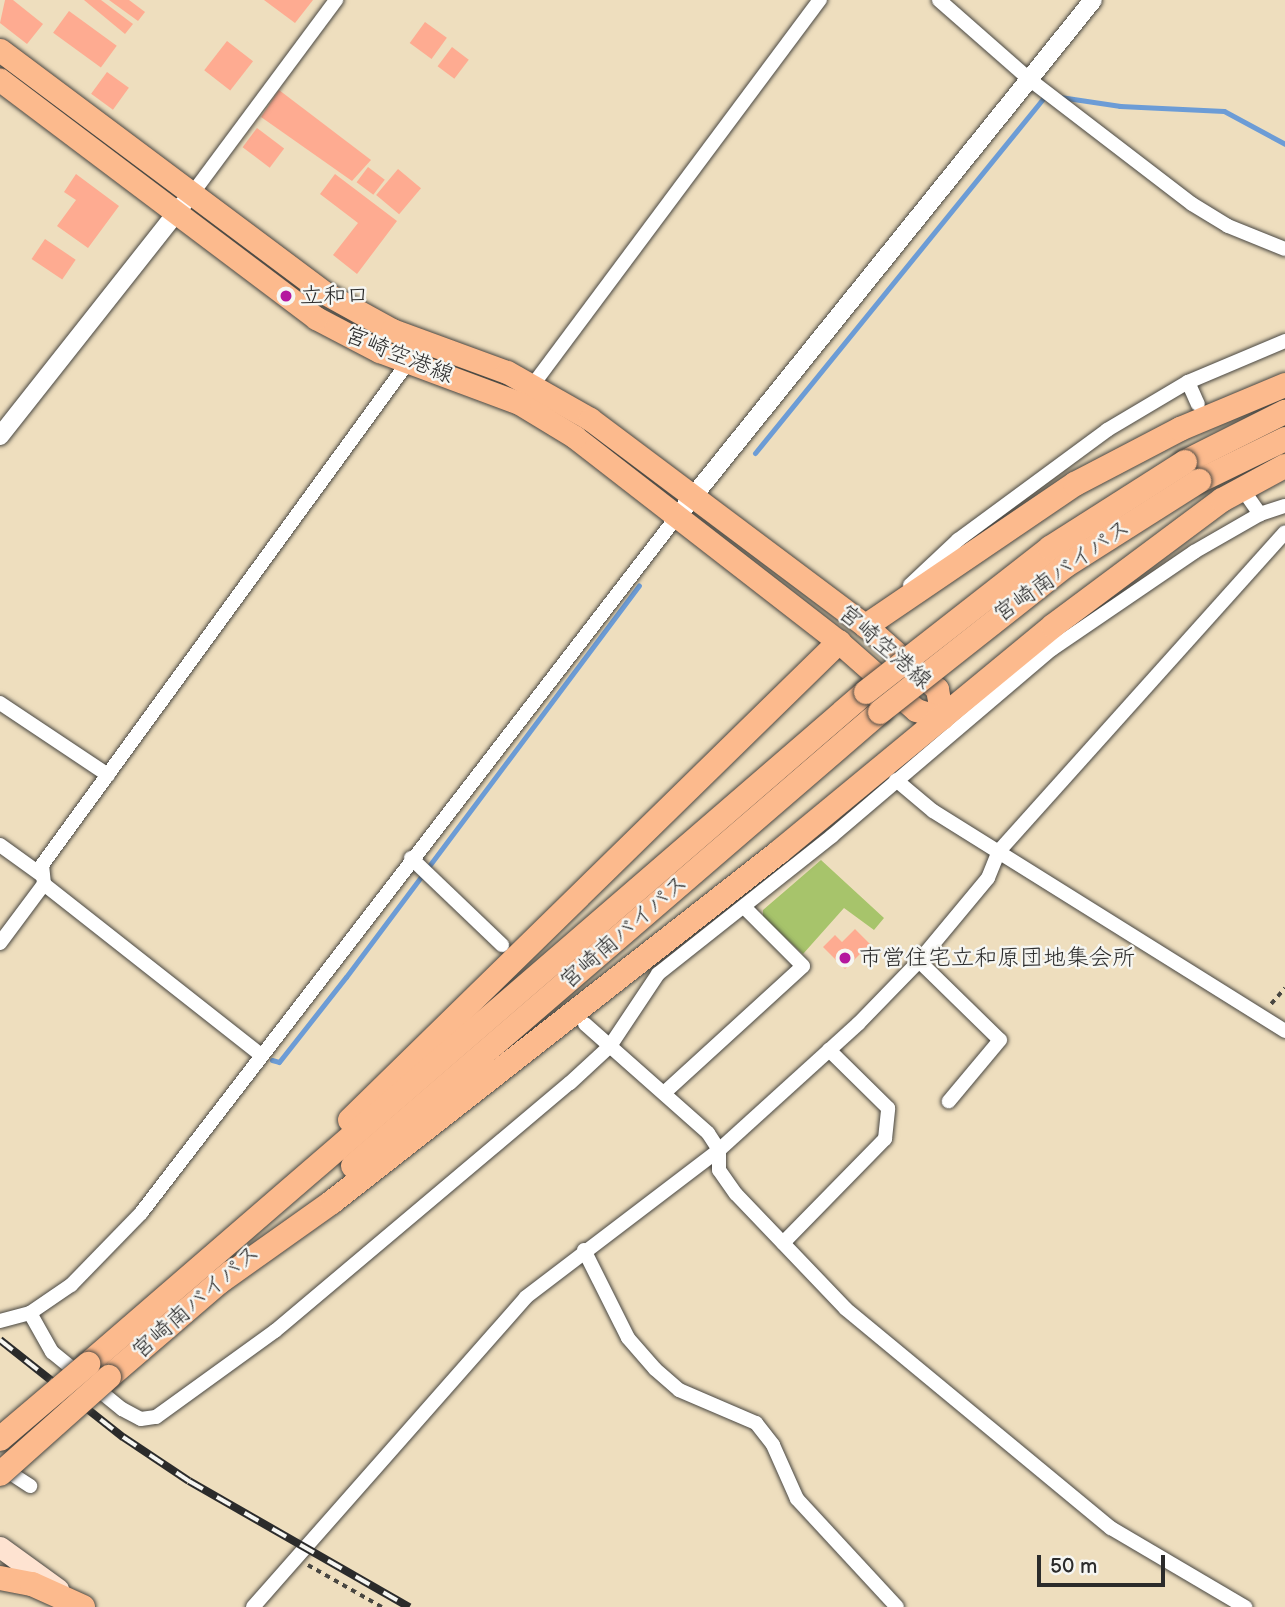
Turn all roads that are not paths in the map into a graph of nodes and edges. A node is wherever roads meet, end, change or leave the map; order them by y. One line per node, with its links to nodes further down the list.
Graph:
1 (337, 0): 8 (street)
2 (820, 0): 15 (street)
3 (939, 0): 6 (street)
4 (1093, 0): 6 (street)
5 (0, 50): 8 (main road, 宮崎空港線)
6 (1029, 79): 10 (street); 22 (street)
7 (0, 80): 9 (main road, 宮崎空港線)
8 (192, 194): 9 (street); 15 (main road, 宮崎空港線)
9 (175, 213): 12 (main road, 宮崎空港線); 18 (street)
10 (1285, 249)
11 (1285, 341): 13 (street)
12 (409, 362): 15 (main road, 宮崎空港線); 35 (street)
13 (1188, 382): 16 (street); 30 (street)
14 (1285, 385): 30 (highway)
15 (526, 394): 22 (main road, 宮崎空港線); 26 (main road, 宮崎空港線)
16 (1198, 404)
17 (1285, 412): 21 (highway, 宮崎南バイパス)
18 (0, 436)
19 (1285, 439): 21 (highway, 宮崎南バイパス)
20 (1285, 466): 34 (highway)
21 (1192, 472): 32 (highway, 宮崎南バイパス, bridge)
22 (692, 497): 26 (street); 28 (main road, 宮崎空港線)
23 (1248, 497): 25 (street)
24 (1285, 506): 25 (street)
25 (1260, 514): 36 (street)
26 (675, 519): 29 (main road, 宮崎空港線); 39 (street)
27 (1285, 532): 38 (street)
28 (825, 596): 29 (main road); 30 (main road, 宮崎空港線)
29 (806, 617): 31 (main road, 宮崎空港線)
30 (866, 626): 34 (main road, 宮崎空港線)
31 (839, 642): 34 (main road, 宮崎空港線); 53 (highway)
32 (873, 702): 53 (highway, 宮崎南バイパス); 56 (highway, 宮崎南バイパス)
33 (0, 703): 35 (street)
34 (942, 718): 56 (highway)
35 (108, 775): 40 (street)
36 (896, 780): 38 (street); 41 (street)
37 (0, 845): 40 (street)
38 (999, 850): 44 (street); 46 (street)
39 (411, 858): 43 (street); 49 (street)
40 (44, 880): 42 (street); 49 (street)
41 (744, 907): 47 (street); 50 (street)
42 (0, 943)
43 (502, 945)
44 (919, 961): 48 (street); 51 (street)
45 (585, 1024): 47 (street)
46 (1285, 1031)
47 (610, 1046): 50 (street); 57 (street)
48 (829, 1049): 52 (street); 54 (street)
49 (261, 1055): 57 (street)
50 (664, 1093): 52 (street)
51 (949, 1101)
52 (719, 1150): 54 (street); 55 (street)
53 (268, 1208): 59 (highway, 宮崎南バイパス, bridge)
54 (783, 1243): 68 (street)
55 (584, 1250): 66 (street); 67 (street)
56 (218, 1283): 61 (highway, 宮崎南バイパス, bridge)
57 (30, 1313): 58 (street)
58 (0, 1321)
59 (0, 1439)
60 (0, 1466): 62 (street)
61 (0, 1474)
62 (30, 1486)
63 (0, 1547): 65 (main road)
64 (0, 1578): 65 (highway)
65 (83, 1607)
66 (253, 1607)
67 (897, 1607)
68 (1245, 1607)

